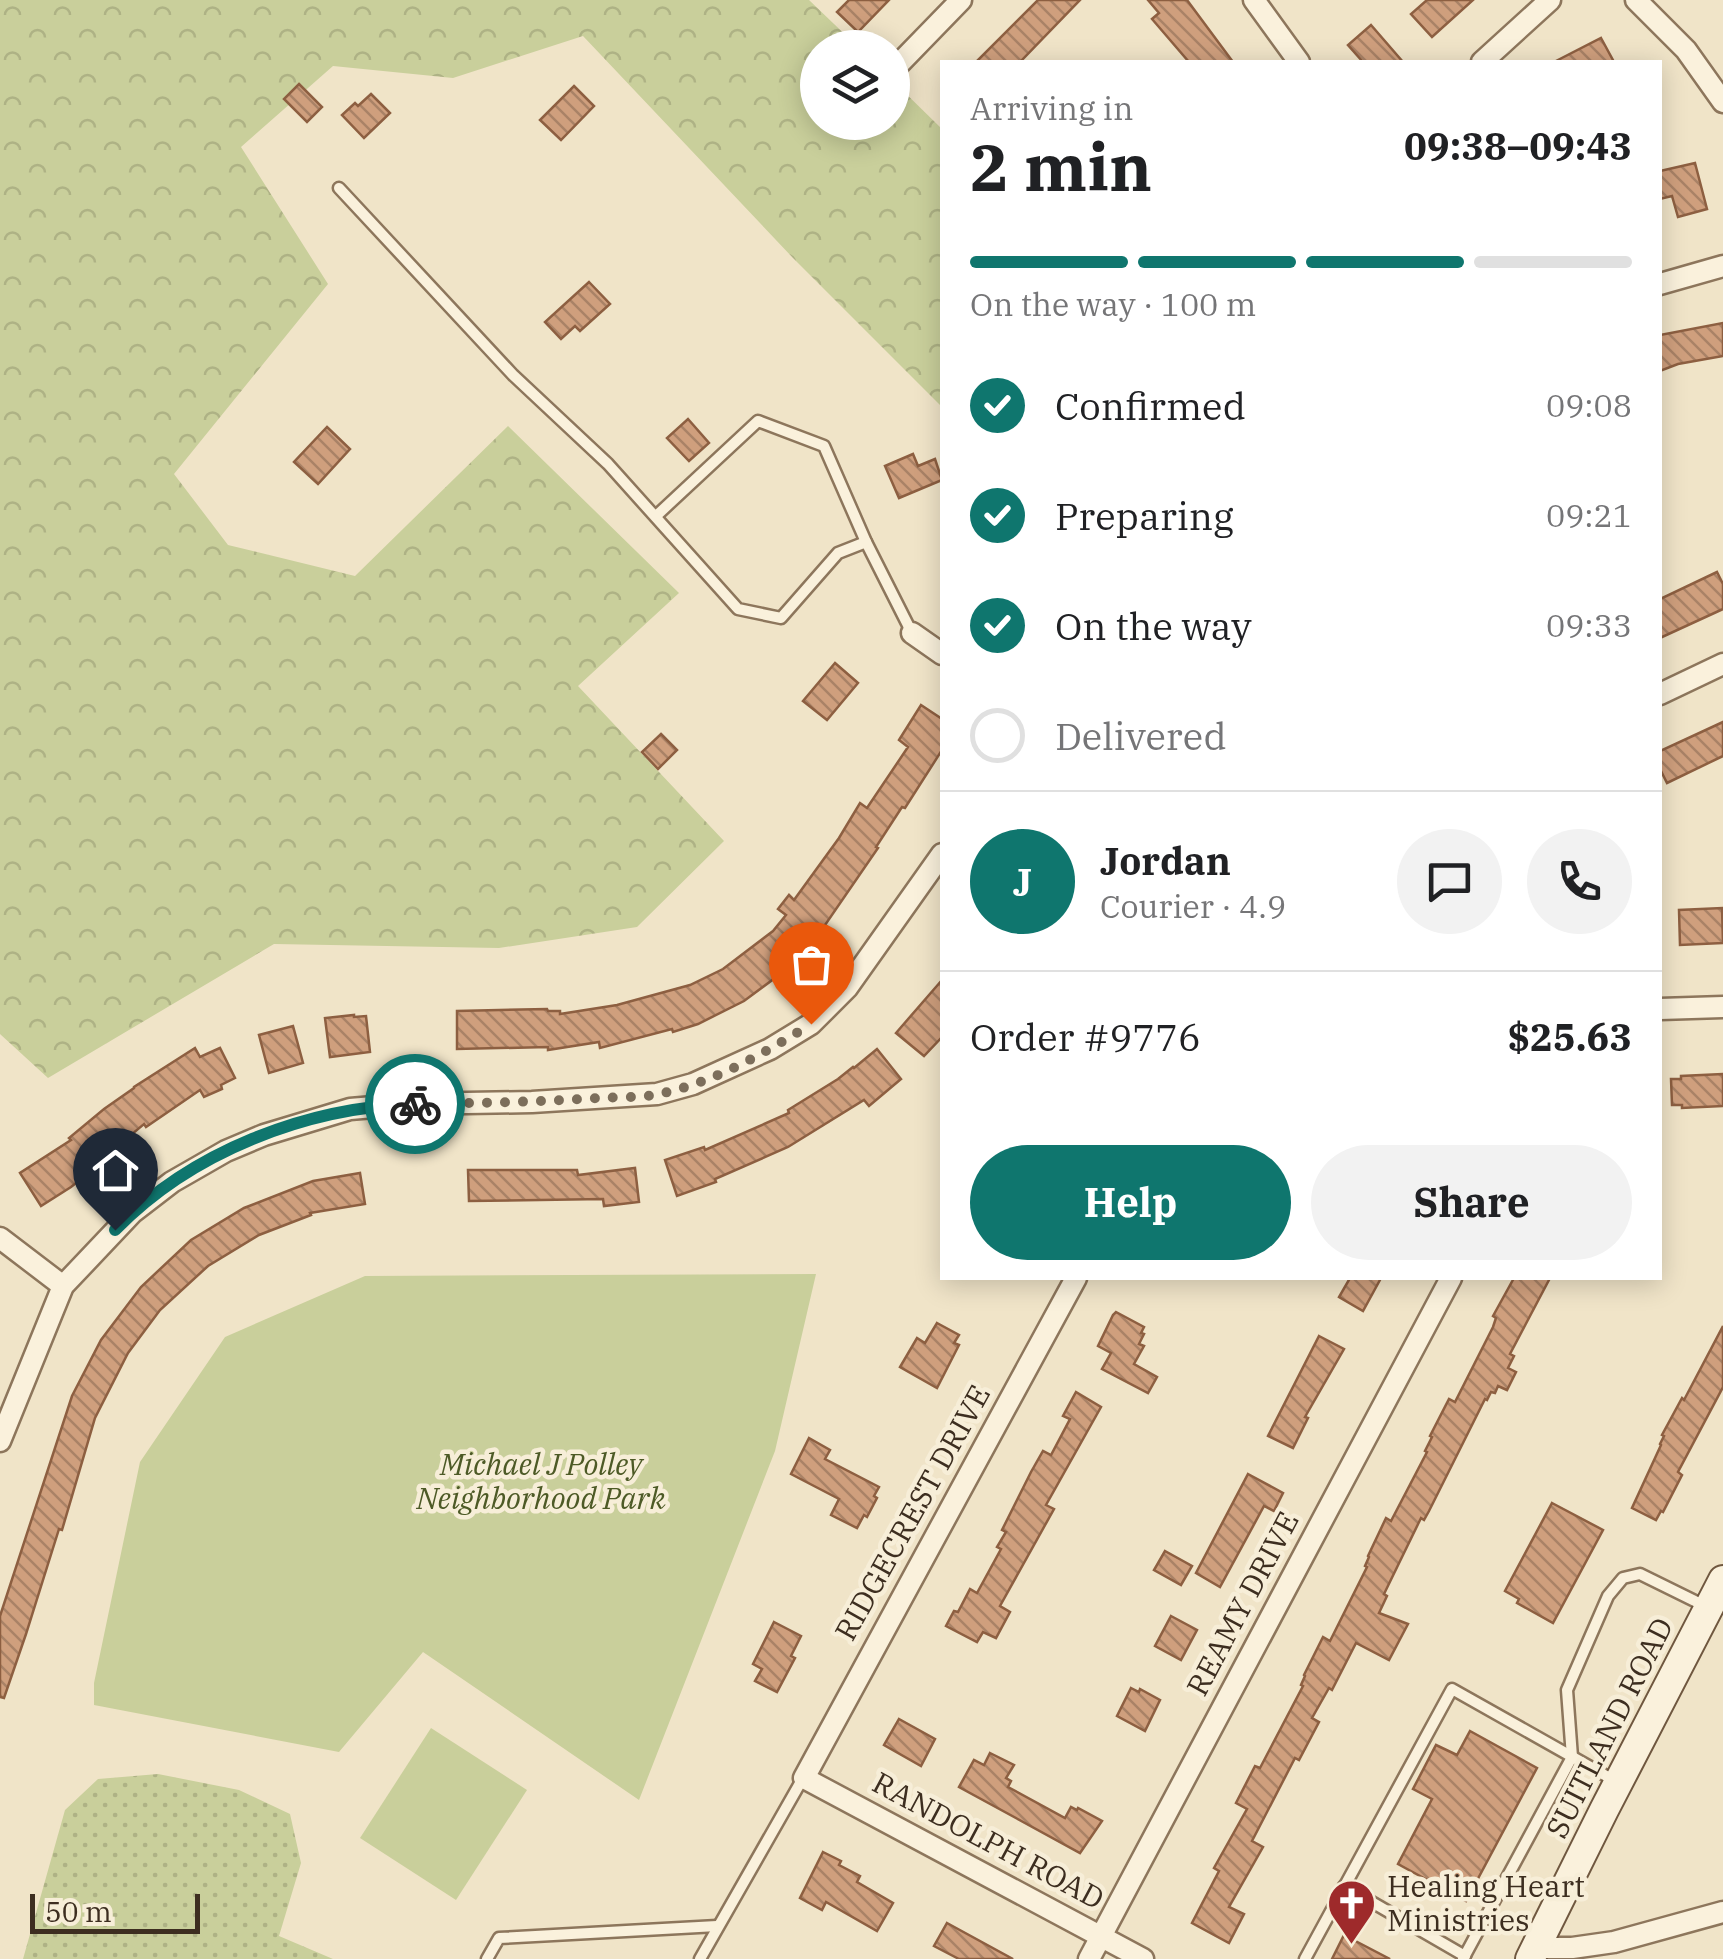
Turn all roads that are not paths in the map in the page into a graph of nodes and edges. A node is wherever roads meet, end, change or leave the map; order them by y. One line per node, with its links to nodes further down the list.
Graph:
1 (961, 0): 5 (street)
2 (1254, 0): 6 (street)
3 (1550, 0): 7 (street)
4 (1636, 0): 8 (street)
5 (910, 53)
6 (1298, 60)
7 (1484, 60)
8 (1723, 102)
9 (339, 188): 12 (lane)
10 (1723, 266): 11 (street)
11 (1662, 283)
12 (656, 516): 13 (lane); 13 (lane)
13 (866, 542): 14 (lane)
14 (912, 633): 15 (street)
15 (940, 653)
16 (1723, 664): 17 (street)
17 (1662, 693)
18 (940, 857): 24 (street)
19 (1723, 1007): 20 (street)
20 (1662, 1010)
21 (0, 1238): 24 (street)
22 (1075, 1280): 29 (street, RIDGECREST DRIVE)
23 (1450, 1280): 34 (street, REAMY DRIVE)
24 (63, 1286): 25 (street)
25 (0, 1442)
26 (1723, 1580): 27 (main road, SUITLAND ROAD)
27 (1709, 1608): 28 (lane); 30 (main road, SUITLAND ROAD)
28 (1572, 1757): 30 (lane); 31 (lane); 37 (lane)
29 (804, 1778): 33 (lane); 34 (street, RANDOLPH ROAD)
30 (1618, 1783): 36 (main road, SUITLAND ROAD)
31 (1344, 1886): 37 (lane); 42 (lane)
32 (1723, 1912): 35 (street)
33 (717, 1926): 38 (lane); 39 (lane)
34 (1101, 1936): 40 (street, REAMY DRIVE); 41 (street, RANDOLPH ROAD)
35 (1604, 1951): 36 (street)
36 (1532, 1953)
37 (1464, 1958)
38 (487, 1959)
39 (700, 1959)
40 (1088, 1959)
41 (1143, 1959)
42 (1304, 1959)

